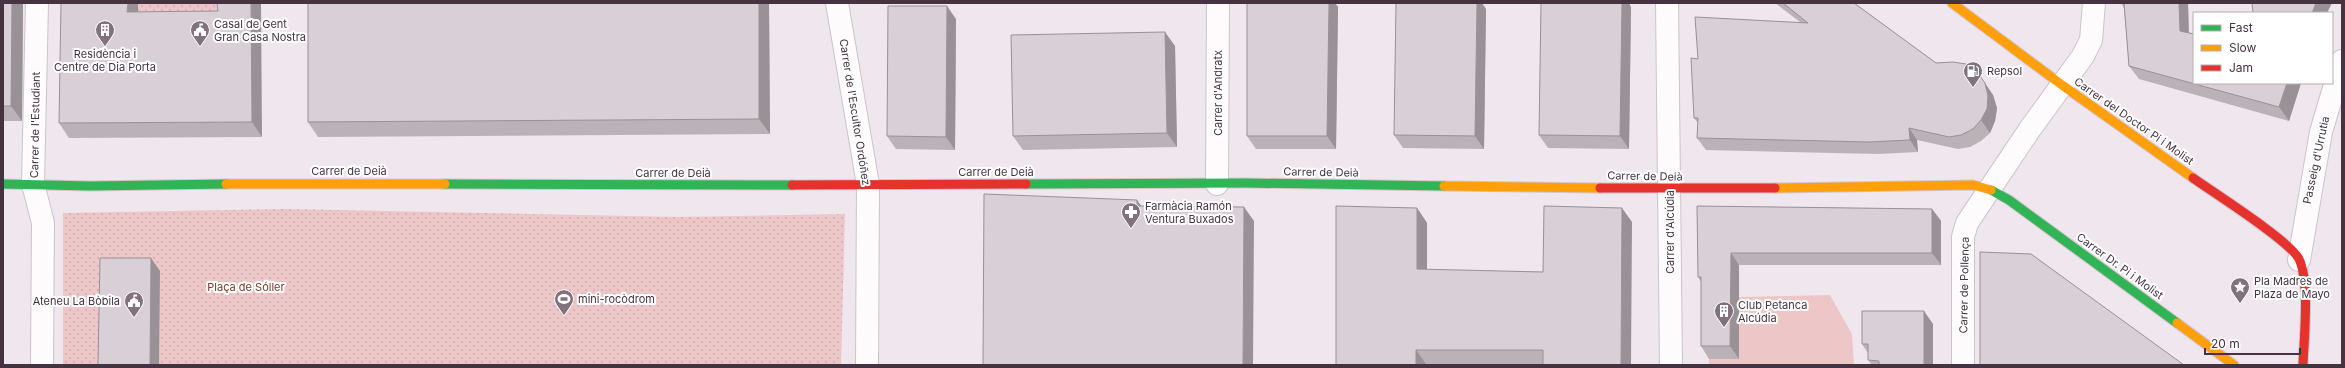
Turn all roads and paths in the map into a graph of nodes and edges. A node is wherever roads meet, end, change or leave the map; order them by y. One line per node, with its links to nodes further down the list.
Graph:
1 (37, 3): 10 (street, Carrer de l'Estudiant)
2 (837, 3): 12 (street, Carrer de l'Escultor Ordóñez)
3 (1218, 3): 11 (street, Carrer d'Andratx)
4 (1667, 3): 13 (street, Carrer d'Alcúdia)
5 (1952, 3): 8 (street, Carrer del Doctor Pi i Molist)
6 (2094, 3): 8 (street, Carrer de Pollença)
7 (2342, 61): 15 (street, Passeig d'Urrutia)
8 (2062, 85): 14 (street, Carrer de Pollença); 15 (street, Carrer del Doctor Pi i Molist)
9 (3, 184): 10 (street, Carrer de Deià)
10 (33, 184): 12 (street, Carrer de Deià); 16 (street, Carrer de l'Estudiant)
11 (1217, 184): 12 (street, Carrer de Deià); 13 (street, Carrer de Deià)
12 (868, 185): 17 (street, Carrer de l'Escultor Ordóñez)
13 (1670, 188): 14 (street, Carrer de Deià); 18 (street, Carrer d'Alcúdia)
14 (1990, 189): 19 (street, Carrer de Pollença); 20 (street, Carrer Dr. Pi i Molist)
15 (2299, 260): 21 (street)
16 (42, 365)
17 (867, 365)
18 (1671, 365)
19 (1963, 365)
20 (2234, 365)
21 (2303, 365)

